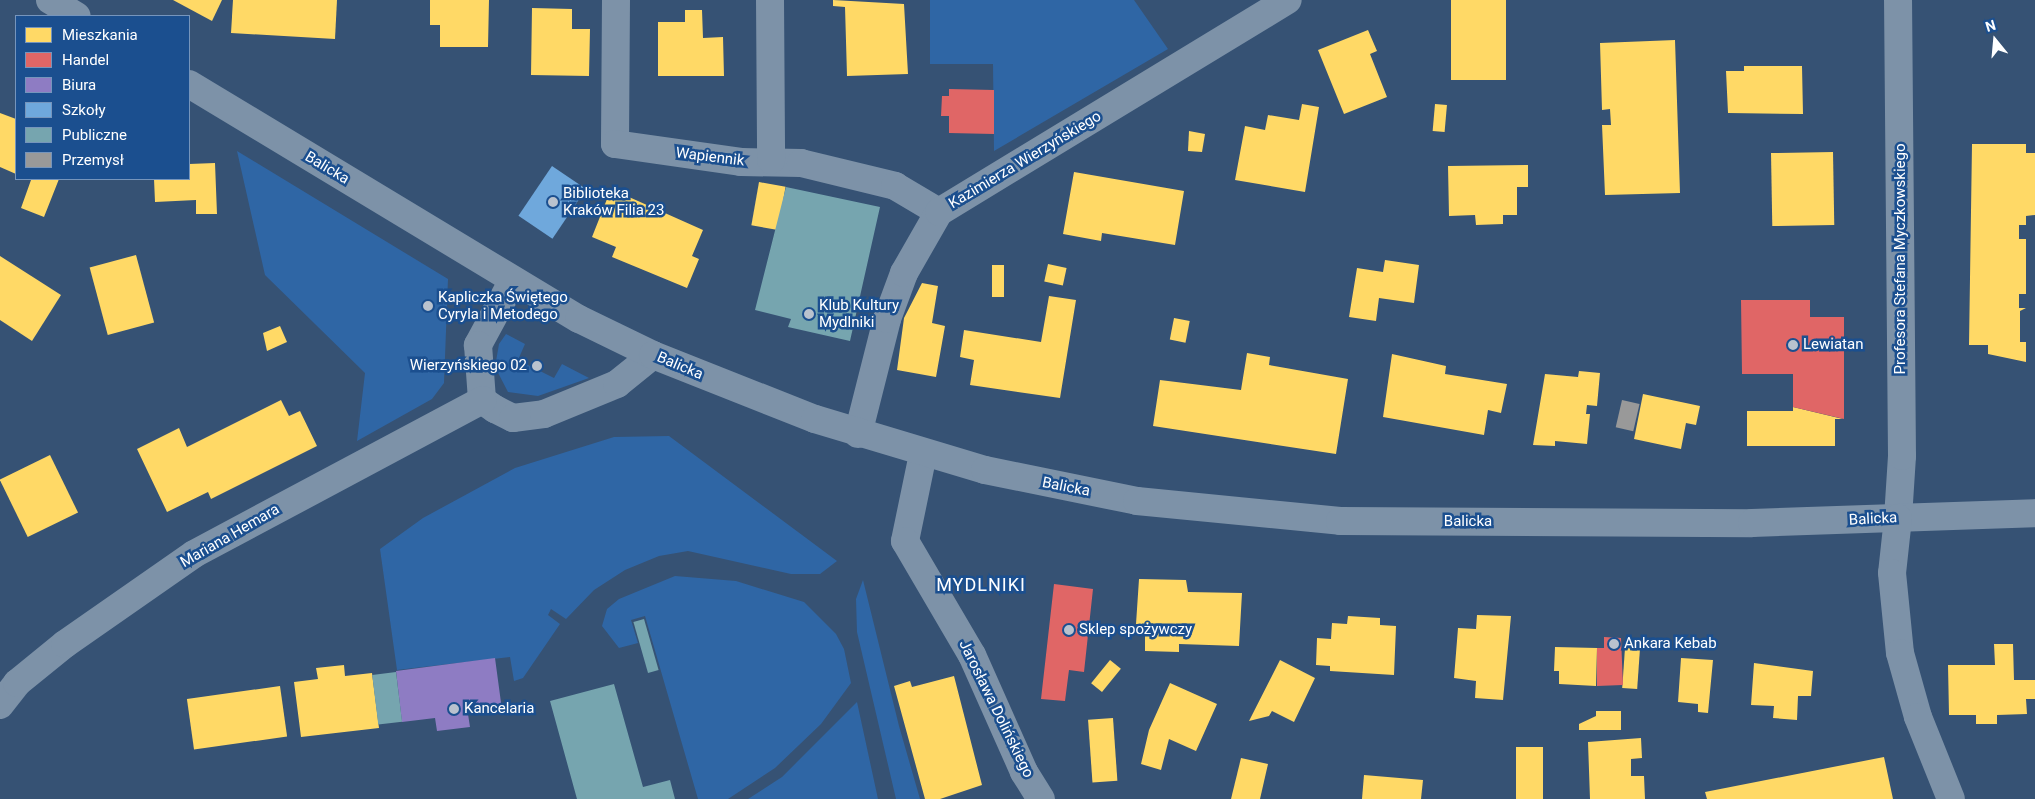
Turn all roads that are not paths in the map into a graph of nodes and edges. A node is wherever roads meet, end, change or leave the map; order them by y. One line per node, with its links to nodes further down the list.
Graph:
1 (50, 0): 6 (street)
2 (616, 0): 8 (street, Wapiennik)
3 (770, 0): 8 (street)
4 (1288, 0): 9 (street, Kazimierza Wierzyńskiego)
5 (1898, 0): 16 (street, Profesora Stefana Myczkowskiego)
6 (75, 15)
7 (190, 85): 10 (street, Balicka)
8 (771, 160): 9 (street, Wapiennik)
9 (938, 212): 13 (street, Kazimierza Wierzyńskiego)
10 (512, 282): 11 (street, Balicka); 12 (street)
11 (653, 355): 12 (street); 13 (street, Balicka)
12 (482, 400): 17 (street, Mariana Hemara)
13 (858, 434): 14 (street, Balicka)
14 (923, 454): 16 (street, Balicka); 18 (street, Jarosława Dolińskiego)
15 (2035, 514): 16 (street, Balicka)
16 (1898, 518): 19 (street, Profesora Stefana Myczkowskiego)
17 (0, 704)
18 (1041, 799)
19 (1951, 799)

